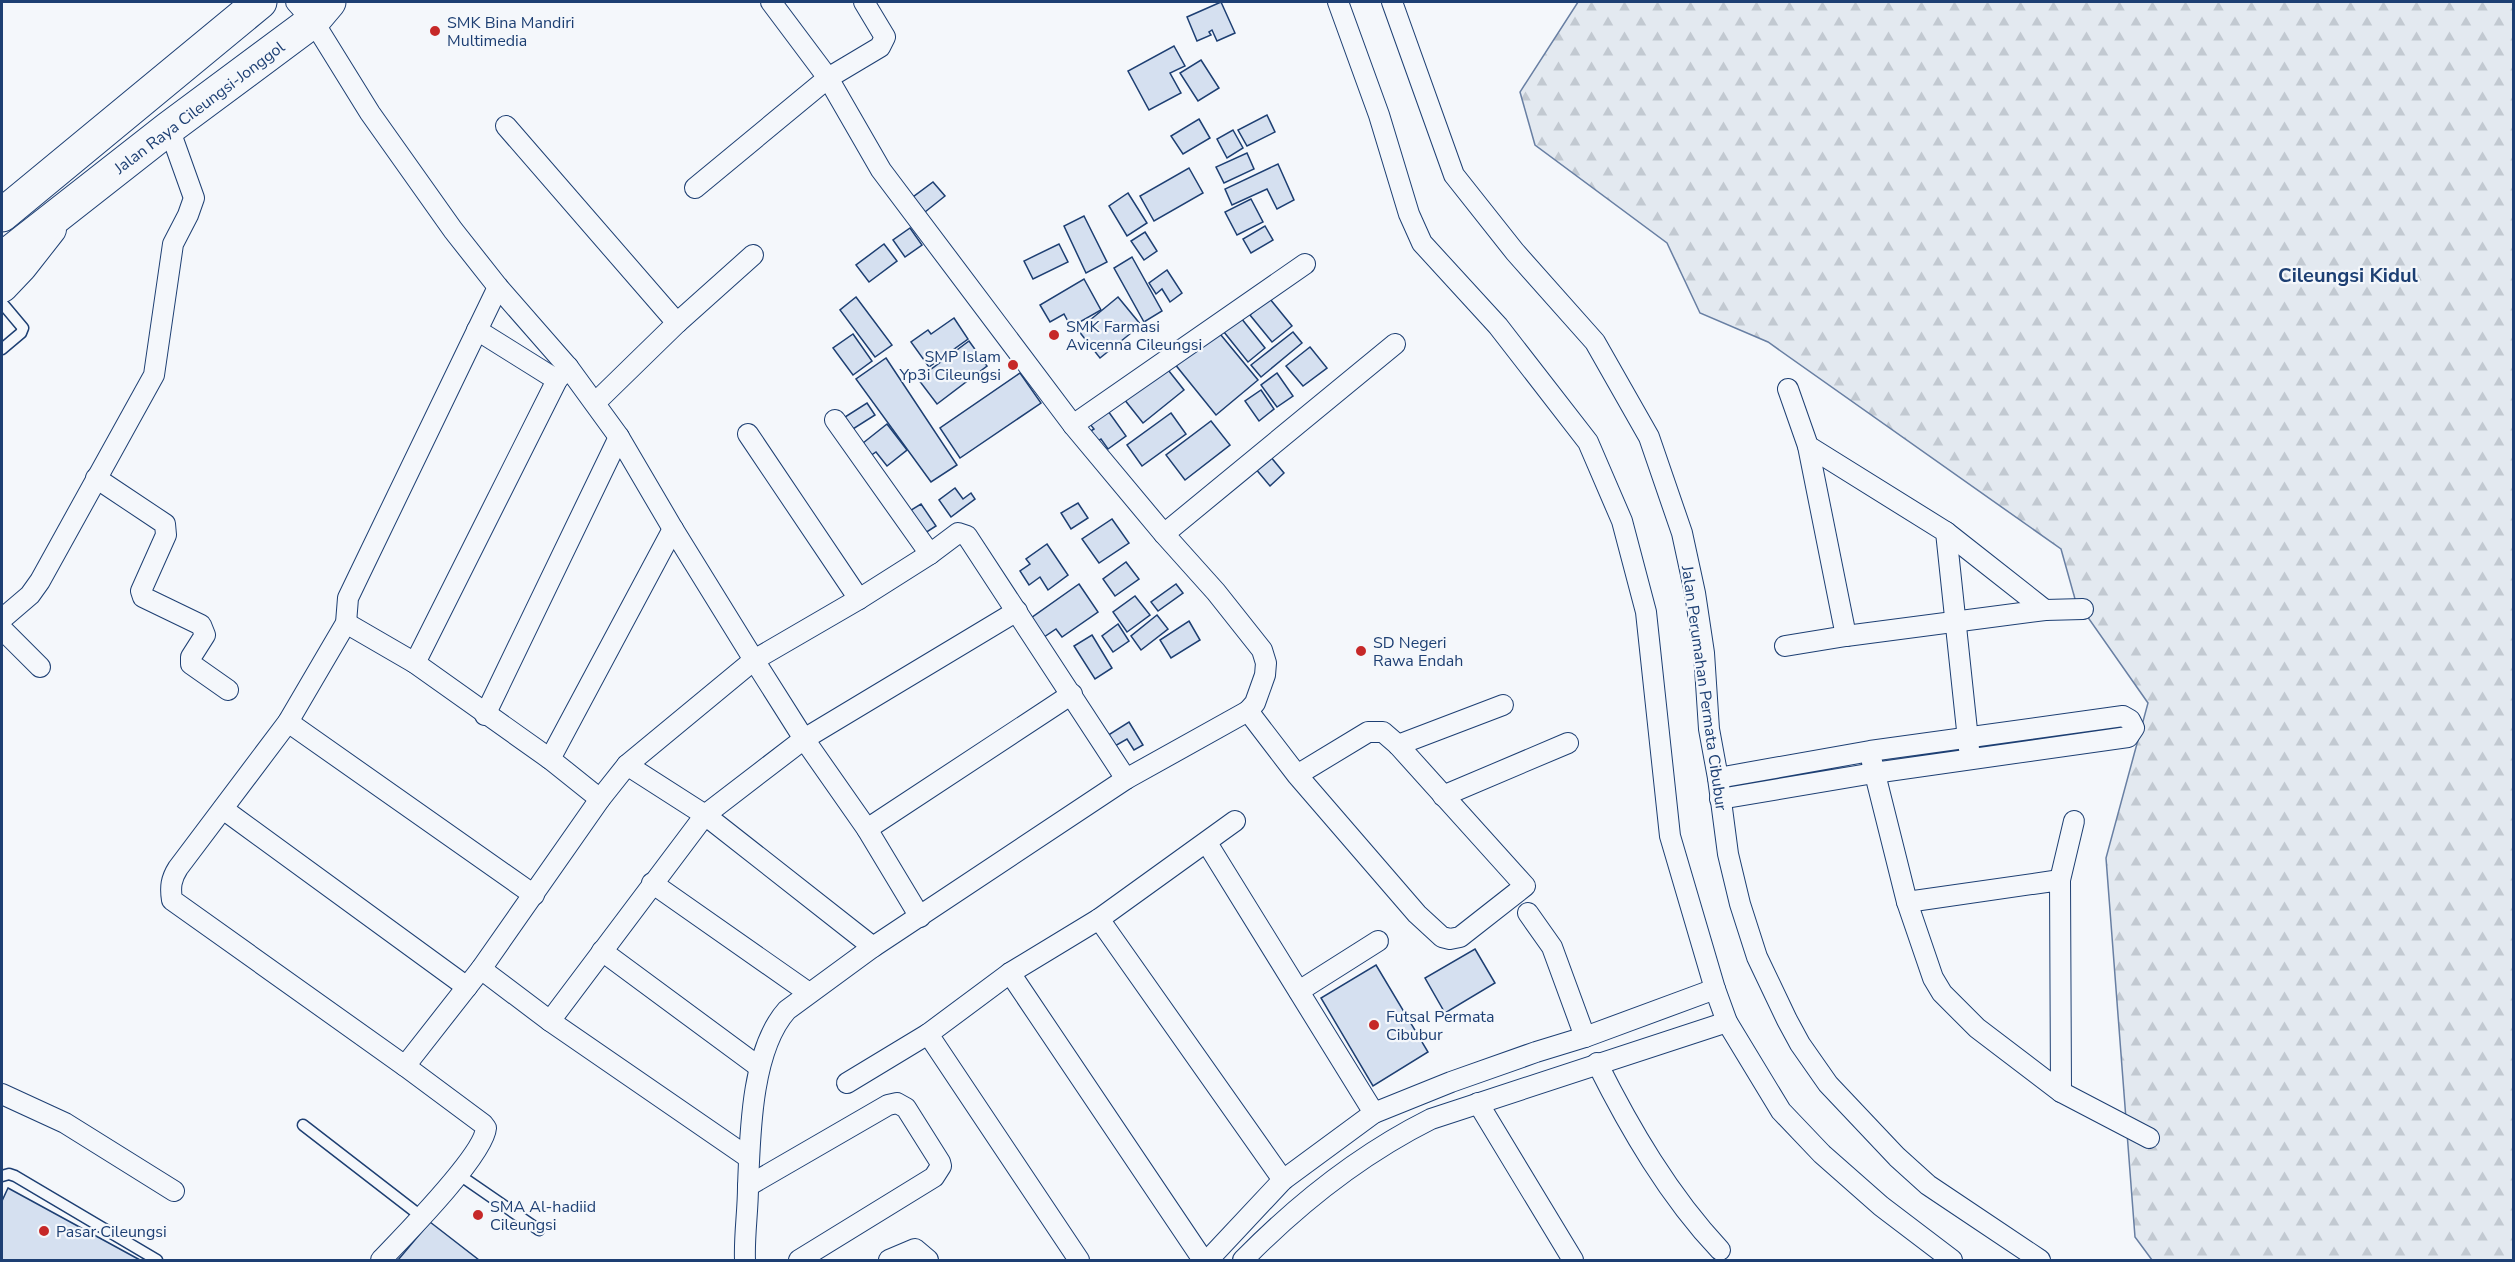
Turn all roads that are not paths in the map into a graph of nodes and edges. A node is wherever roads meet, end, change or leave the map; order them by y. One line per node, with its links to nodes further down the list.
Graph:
1 (260, 2): 11 (highway)
2 (771, 2): 7 (street)
3 (864, 2): 7 (street)
4 (1338, 2): 91 (street)
5 (1392, 2): 67 (street, Jalan Perumahan Permata Cibubur)
6 (313, 8): 9 (highway, Jalan Raya Cileungsi-Jonggol); 19 (street)
7 (828, 78): 10 (street); 29 (street)
8 (506, 126): 21 (street)
9 (169, 128): 13 (highway, Jalan Raya Cileungsi-Jonggol); 33 (street)
10 (695, 188)
11 (33, 189): 12 (main road); 14 (highway)
12 (2, 196)
13 (65, 209): 16 (highway, Jalan Raya Cileungsi-Jonggol); 18 (main road, Jalan Raya Cileungsi-Jonggol)
14 (2, 215)
15 (753, 255): 21 (street)
16 (2, 259)
17 (1305, 264): 29 (street)
18 (2, 286)
19 (498, 287): 22 (street); 25 (street)
20 (2, 303): 24 (lane)
21 (677, 322): 27 (street)
22 (477, 330): 25 (street); 44 (street)
23 (1395, 344): 36 (street)
24 (2, 349)
25 (563, 374): 27 (street); 49 (street)
26 (1788, 389): 32 (street)
27 (596, 402): 31 (street)
28 (835, 420): 37 (street)
29 (1073, 425): 36 (street)
30 (748, 434): 38 (street)
31 (619, 437): 34 (street); 55 (street)
32 (1808, 446): 35 (street); 46 (street)
33 (96, 478): 42 (street); 51 (street)
34 (673, 529): 48 (street); 62 (street)
35 (1946, 532): 41 (street); 43 (street)
36 (1164, 534): 54 (street)
37 (930, 554): 38 (street); 40 (street)
38 (859, 599): 48 (street)
39 (2084, 609): 41 (street)
40 (1017, 610): 52 (street); 58 (street)
41 (2045, 610): 43 (street)
42 (2, 619)
43 (1954, 622): 46 (street); 57 (street)
44 (346, 623): 49 (street); 56 (street)
45 (2, 628): 50 (street)
46 (1846, 636): 47 (street)
47 (1785, 646)
48 (754, 660): 58 (street); 64 (street)
49 (415, 663): 55 (street)
50 (40, 667)
51 (228, 690)
52 (1072, 694): 68 (street); 76 (street)
53 (1503, 705): 60 (street)
54 (1248, 711): 66 (street); 68 (street)
55 (485, 715): 62 (street)
56 (288, 722): 72 (street); 80 (street)
57 (1968, 737): 61 (street); 63 (street); 63 (street)
58 (804, 739): 73 (street); 76 (street)
59 (1568, 743): 69 (street)
60 (1398, 745): 66 (street); 69 (street)
61 (1870, 751): 65 (street); 67 (street)
62 (550, 759): 70 (street)
63 (1971, 761): 65 (street)
64 (627, 765): 70 (street); 73 (street)
65 (1874, 773): 71 (street); 81 (street)
66 (1297, 775): 69 (street)
67 (1718, 778): 71 (street, Jalan Perumahan Permata Cibubur)
68 (1126, 779): 83 (street)
69 (1443, 795)
70 (600, 799): 80 (street)
71 (1720, 799): 117 (street, Jalan Perumahan Permata Cibubur)
72 (223, 809): 90 (street); 99 (street)
73 (705, 815): 79 (street); 86 (street)
74 (1235, 821): 77 (street)
75 (2074, 822): 78 (street)
76 (867, 829): 83 (street)
77 (1207, 843): 84 (street); 92 (street)
78 (2060, 880): 81 (street); 102 (street)
79 (652, 883): 87 (street); 93 (street)
80 (534, 895): 88 (street)
81 (1907, 902): 102 (street)
82 (1528, 913): 97 (street)
83 (920, 917): 86 (street)
84 (1099, 919): 89 (street); 111 (street)
85 (1378, 941): 92 (street)
86 (873, 947): 93 (street)
87 (602, 951): 94 (street); 100 (street)
88 (481, 969): 90 (street); 94 (street)
89 (1010, 973): 96 (street); 125 (street)
90 (467, 987): 99 (street)
91 (1714, 988): 95 (street); 97 (street)
92 (1299, 991): 105 (street)
93 (809, 993): 100 (street)
94 (550, 1021): 108 (street)
95 (1727, 1022): 98 (street); 129 (street)
96 (928, 1034): 101 (street); 124 (street)
97 (1585, 1037): 105 (street)
98 (1597, 1063): 104 (street); 116 (street)
99 (405, 1066): 109 (street)
100 (759, 1067): 108 (street)
101 (847, 1083)
102 (2061, 1092): 107 (street)
103 (2, 1094): 113 (street)
104 (1478, 1103): 127 (street); 128 (street)
105 (1374, 1113): 111 (street)
106 (303, 1125): 114 (lane)
107 (2149, 1138)
108 (748, 1158): 112 (street)
109 (458, 1174): 114 (street); 115 (lane)
110 (2, 1175): 118 (lane)
111 (1283, 1180): 126 (street)
112 (748, 1186): 120 (street); 121 (street)
113 (174, 1191)
114 (422, 1217): 119 (street)
115 (539, 1230)
116 (1720, 1250)
117 (2035, 1259)
118 (158, 1260)
119 (381, 1260)
120 (745, 1260)
121 (799, 1260)
122 (889, 1260): 123 (street)
123 (928, 1260)
124 (1079, 1260)
125 (1203, 1260)
126 (1208, 1260)
127 (1243, 1260)
128 (1573, 1260)
129 (1952, 1260)

